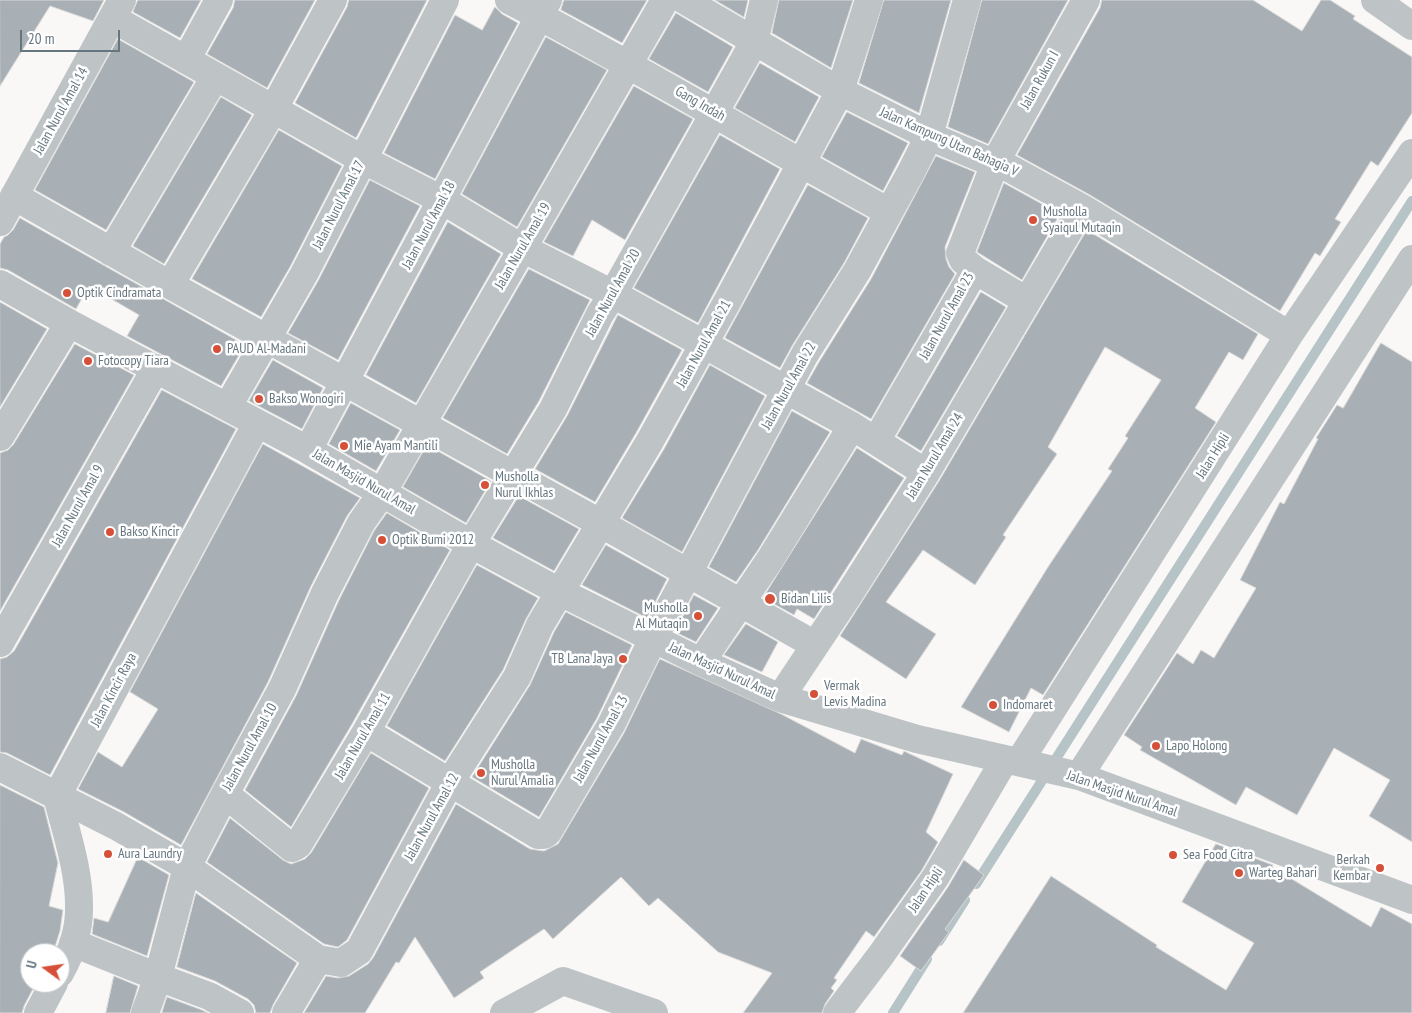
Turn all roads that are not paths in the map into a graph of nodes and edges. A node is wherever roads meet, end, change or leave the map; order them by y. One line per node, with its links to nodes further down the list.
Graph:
1 (219, 0): 16 (street)
2 (333, 0): 20 (street)
3 (445, 0): 24 (street, Jalan Nurul Amal 17)
4 (509, 0): 12 (street, Gang Indah)
5 (665, 0): 17 (street, Jalan Nurul Amal 19)
6 (684, 0): 15 (street, Jalan Kampung Utan Bahagia V)
7 (764, 0): 15 (street, Jalan Nurul Amal 20)
8 (869, 0): 19 (street, Jalan Nurul Amal 21)
9 (967, 0): 22 (street, Jalan Nurul Amal 22)
10 (1086, 0): 25 (street, Jalan Rukun I)
11 (1375, 0): 14 (street)
12 (544, 8): 17 (street, Gang Indah); 28 (street, Jalan Nurul Amal 18)
13 (117, 9): 16 (street); 27 (street, Jalan Nurul Amal 14)
14 (1412, 26)
15 (754, 42): 19 (street, Jalan Kampung Utan Bahagia V); 21 (street, Jalan Nurul Amal 20)
16 (186, 60): 18 (street)
17 (628, 64): 21 (street, Gang Indah); 32 (street, Jalan Nurul Amal 19)
18 (215, 77): 20 (street); 33 (street)
19 (840, 91): 22 (street, Jalan Kampung Utan Bahagia V); 26 (street, Jalan Nurul Amal 21)
20 (273, 110): 24 (street); 37 (street)
21 (715, 112): 26 (street, Gang Indah); 39 (street, Jalan Nurul Amal 20)
22 (929, 136): 25 (street, Jalan Kampung Utan Bahagia V); 30 (street, Jalan Nurul Amal 22)
23 (1412, 153): 42 (street, Jalan Hipli)
24 (362, 160): 28 (street); 43 (street, Jalan Nurul Amal 17)
25 (996, 161): 29 (street, Jalan Kampung Utan Bahagia V); 35 (street, Jalan Nurul Amal 23)
26 (801, 164): 30 (street, Gang Indah); 44 (street, Jalan Nurul Amal 21)
27 (14, 196): 31 (street, Jalan Nurul Amal 14); 33 (street)
28 (442, 200): 32 (street); 46 (street, Jalan Nurul Amal 18)
29 (1082, 208): 40 (street, Jalan Nurul Amal 24); 42 (street, Jalan Kampung Utan Bahagia V)
30 (890, 212): 47 (street, Jalan Nurul Amal 22)
31 (0, 222)
32 (522, 248): 39 (street); 50 (street, Jalan Nurul Amal 19)
33 (111, 252): 37 (street)
34 (1412, 260): 38 (street)
35 (975, 270): 40 (street); 53 (street, Jalan Nurul Amal 23)
36 (0, 284): 41 (street, Jalan Masjid Nurul Amal)
37 (170, 285): 43 (street)
38 (1404, 289): 71 (street)
39 (613, 294): 44 (street); 56 (street, Jalan Nurul Amal 20)
40 (1027, 301): 55 (street, Jalan Nurul Amal 24)
41 (69, 323): 45 (street, Jalan Masjid Nurul Amal); 52 (street)
42 (1289, 335): 69 (street, Jalan Hipli)
43 (266, 339): 46 (street); 48 (street, Jalan Nurul Amal 17)
44 (703, 345): 47 (street); 58 (street, Jalan Nurul Amal 21)
45 (156, 368): 48 (street, Jalan Masjid Nurul Amal); 64 (street, Jalan Nurul Amal 9)
46 (344, 382): 50 (street); 54 (street, Jalan Nurul Amal 18)
47 (786, 390): 51 (street); 60 (street, Jalan Nurul Amal 22)
48 (228, 406): 49 (street, Jalan Masjid Nurul Amal)
49 (257, 423): 54 (street, Jalan Masjid Nurul Amal); 74 (street, Jalan Kincir Raya)
50 (421, 424): 56 (street); 57 (street, Jalan Nurul Amal 19)
51 (852, 426): 53 (street); 62 (street)
52 (0, 437)
53 (876, 441): 55 (street)
54 (308, 450): 57 (street, Jalan Masjid Nurul Amal)
55 (926, 473): 65 (street, Jalan Nurul Amal 24)
56 (513, 475): 58 (street); 59 (street, Jalan Nurul Amal 20)
57 (382, 492): 59 (street, Jalan Masjid Nurul Amal); 73 (street, Jalan Nurul Amal 10)
58 (600, 523): 60 (street); 61 (street, Jalan Nurul Amal 21)
59 (471, 544): 61 (street, Jalan Masjid Nurul Amal); 68 (street, Jalan Nurul Amal 11)
60 (689, 573): 62 (street); 63 (street, Jalan Nurul Amal 22)
61 (560, 592): 63 (street, Jalan Masjid Nurul Amal); 72 (street, Jalan Nurul Amal 12)
62 (740, 603): 65 (street); 66 (street)
63 (653, 639): 66 (street, Jalan Masjid Nurul Amal); 72 (street, Jalan Nurul Amal 13)
64 (0, 643)
65 (815, 645): 67 (street, Jalan Nurul Amal 24)
66 (701, 662): 67 (street, Jalan Masjid Nurul Amal)
67 (780, 698): 69 (street, Jalan Masjid Nurul Amal)
68 (366, 732): 72 (street); 73 (street, Jalan Nurul Amal 11)
69 (1017, 762): 71 (street, Jalan Masjid Nurul Amal); 88 (street, Jalan Hipli)
70 (0, 767): 74 (street)
71 (1075, 775): 76 (street, Jalan Masjid Nurul Amal)
72 (450, 782): 79 (street, Jalan Nurul Amal 12)
73 (225, 794): 75 (street, Jalan Nurul Amal 10)
74 (57, 796): 75 (street); 77 (street)
75 (187, 867): 79 (street); 80 (street, Jalan Nurul Amal 10)
76 (1412, 900)
77 (73, 943): 78 (street); 80 (street)
78 (70, 950)
79 (318, 959): 85 (street)
80 (158, 977): 83 (street, Jalan Nurul Amal 10); 84 (street)
81 (49, 993): 82 (street)
82 (38, 1013)
83 (145, 1013)
84 (240, 1013)
85 (286, 1013)
86 (504, 1013): 87 (street)
87 (654, 1013)
88 (837, 1013)

